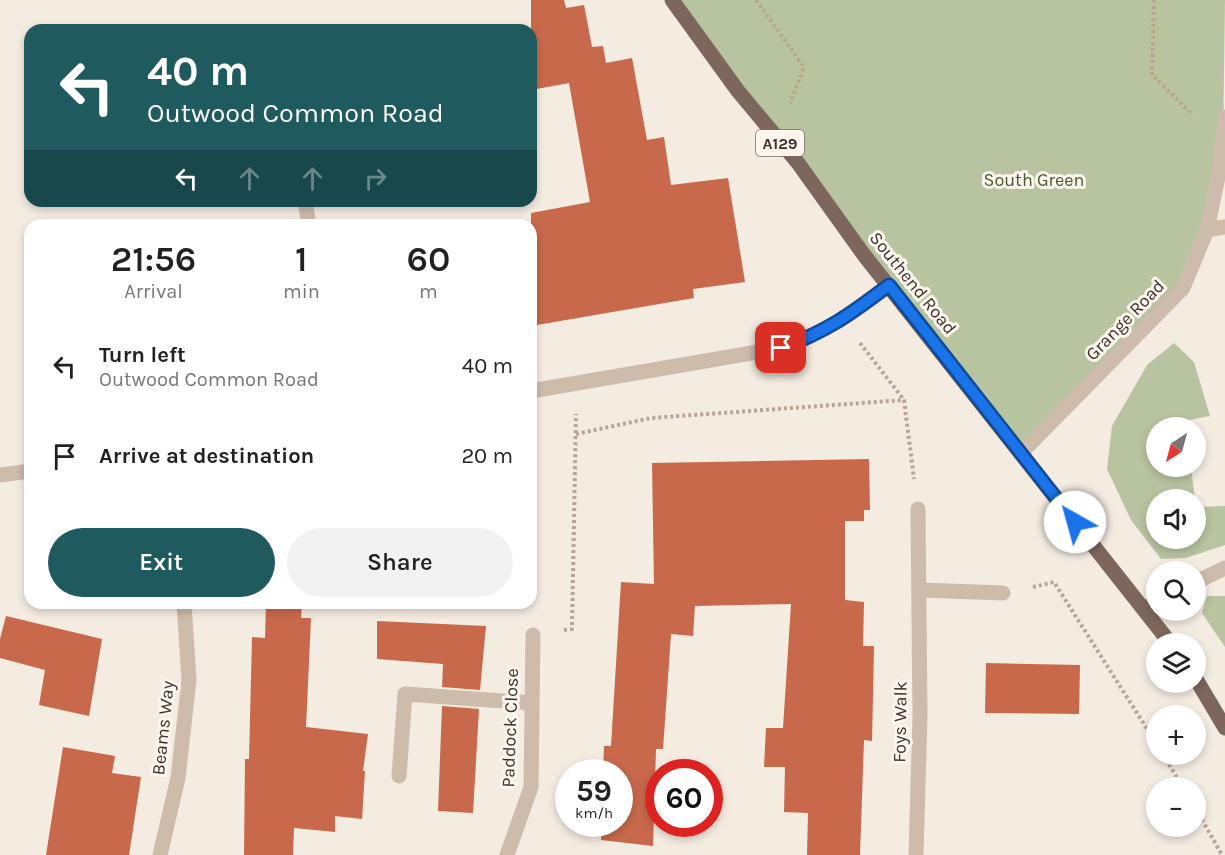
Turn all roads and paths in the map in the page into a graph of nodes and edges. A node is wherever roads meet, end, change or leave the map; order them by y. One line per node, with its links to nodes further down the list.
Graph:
1 (672, 0): 5 (main road, Southend Road / A129)
2 (756, 0): 5 (path)
3 (1154, 0): 6 (path)
4 (1225, 117): 6 (street, Grange Road)
5 (777, 139): 9 (main road, Southend Road / A129)
6 (1223, 145): 8 (street, Grange Road)
7 (1225, 227): 8 (street)
8 (1207, 230): 15 (street, Grange Road)
9 (889, 285): 10 (street); 15 (main road, Southend Road / A129)
10 (844, 320): 11 (street); 13 (path)
11 (576, 383): 12 (street); 14 (path)
12 (537, 390)
13 (904, 400): 14 (path); 18 (path)
14 (576, 434): 25 (path)
15 (1020, 453): 23 (main road, Southend Road / A129)
16 (24, 472): 17 (street)
17 (0, 475)
18 (918, 509): 21 (street, Foys Walk)
19 (1225, 568): 20 (street)
20 (1206, 577)
21 (920, 590): 22 (street); 34 (street, Foys Walk)
22 (1003, 593): 28 (path)
23 (1146, 601)
24 (184, 609): 32 (street, Beams Way)
25 (532, 635): 27 (street, Paddock Close)
26 (1204, 693): 29 (main road)
27 (532, 703): 30 (street); 33 (street, Paddock Close)
28 (1146, 726)
29 (1225, 728)
30 (399, 776)
31 (1206, 827): 35 (path)
32 (160, 855)
33 (507, 855)
34 (916, 855)
35 (1222, 855)

